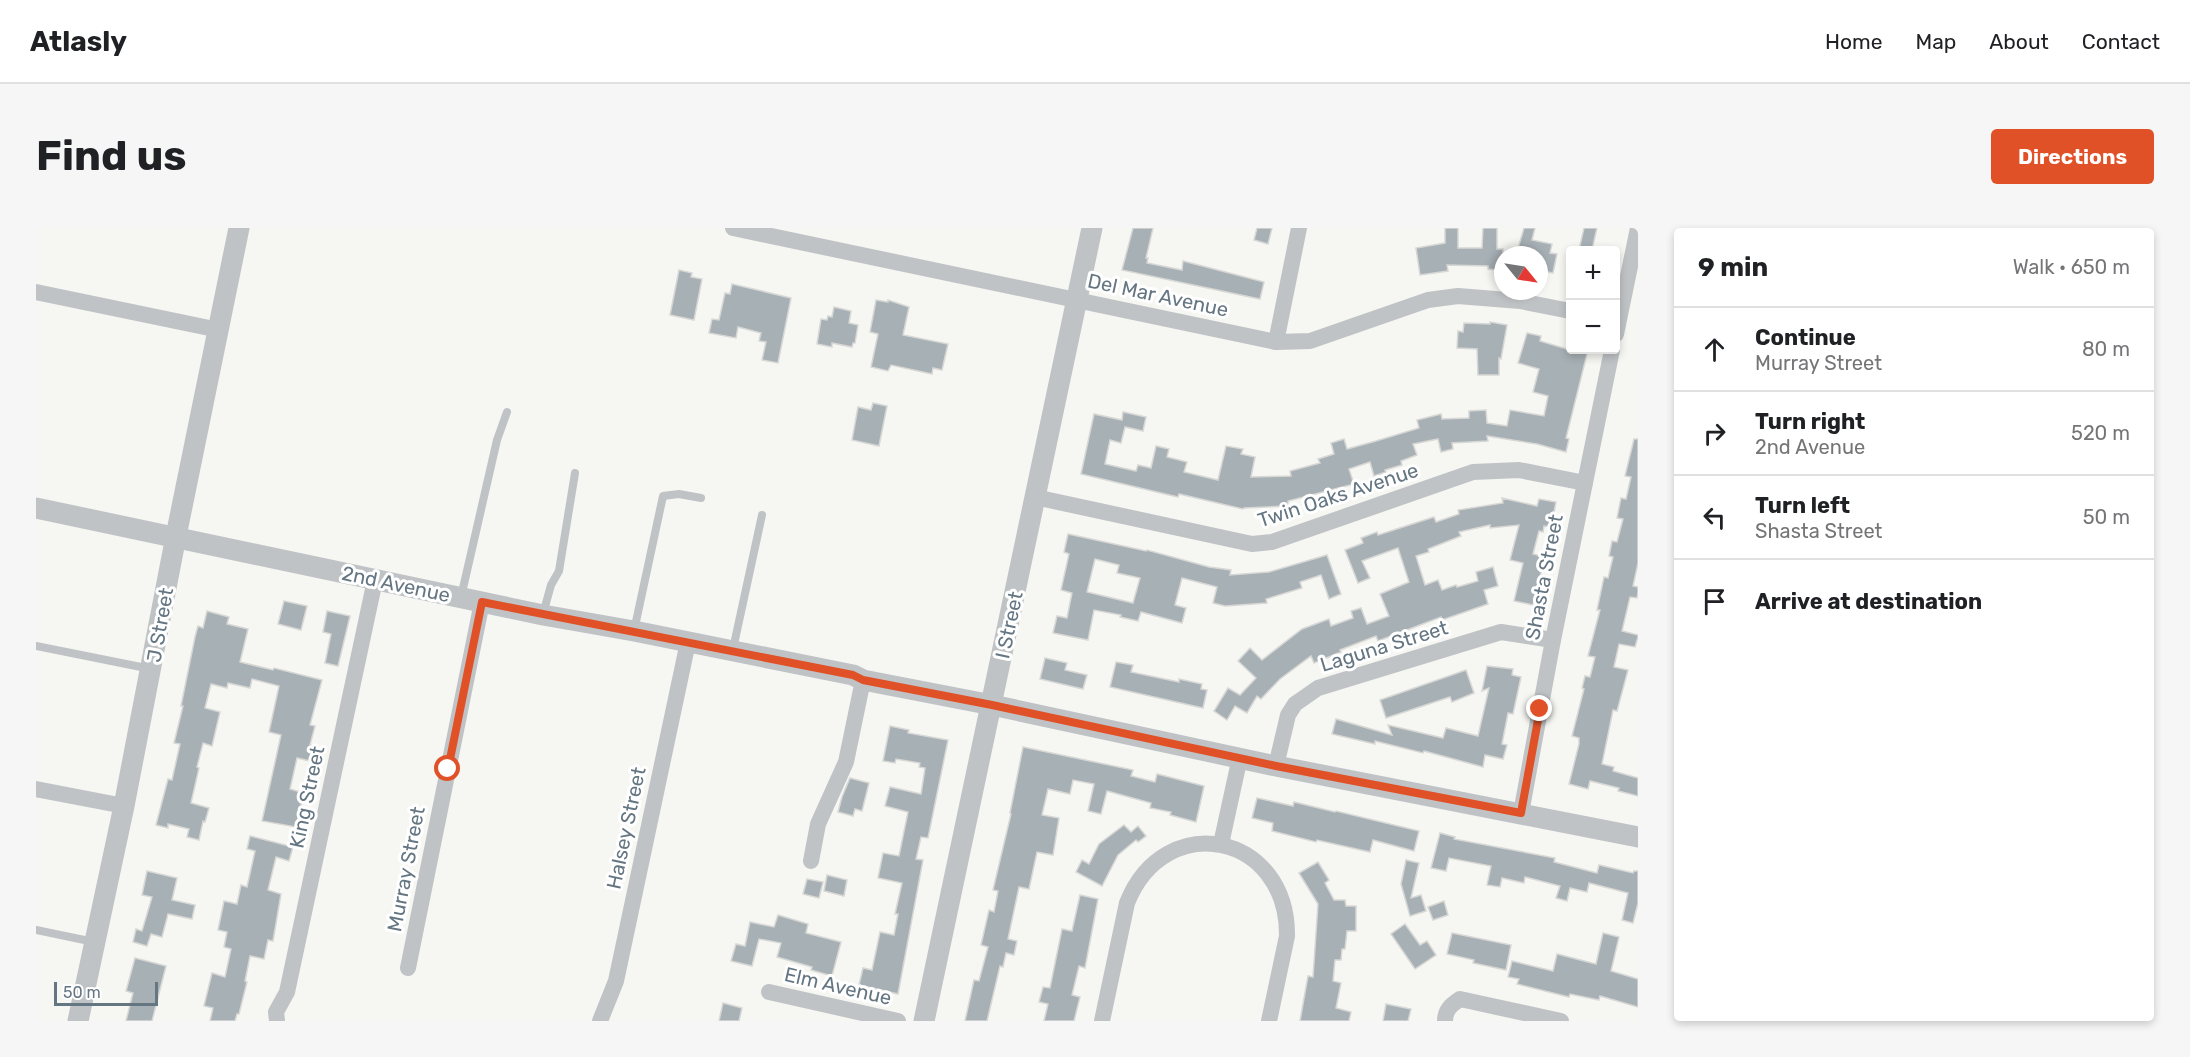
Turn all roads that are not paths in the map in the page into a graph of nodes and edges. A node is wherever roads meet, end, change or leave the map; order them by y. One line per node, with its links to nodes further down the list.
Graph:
1 (240, 228): 10 (street, J Street)
2 (733, 228): 7 (street, Del Mar Avenue)
3 (1092, 228): 7 (street, I Street)
4 (1299, 228): 11 (street)
5 (1638, 228): 8 (street)
6 (36, 292): 10 (street)
7 (1078, 299): 11 (street, Del Mar Avenue); 16 (street, I Street)
8 (1620, 307)
9 (1566, 310): 11 (street, Del Mar Avenue)
10 (219, 330): 20 (street, J Street)
11 (1276, 342)
12 (1611, 354): 15 (street, Shasta Street)
13 (507, 412): 22 (lane)
14 (575, 473): 23 (lane)
15 (1585, 483): 16 (street, Twin Oaks Avenue); 25 (street, Shasta Street)
16 (1035, 497): 31 (street, I Street)
17 (701, 498): 24 (lane)
18 (36, 508): 20 (street, 2nd Avenue)
19 (762, 515): 28 (lane)
20 (176, 536): 21 (street, 2nd Avenue); 29 (street, J Street)
21 (375, 580): 22 (street, 2nd Avenue); 45 (street, King Street)
22 (471, 600): 23 (street, 2nd Avenue); 42 (street, Murray Street)
23 (543, 615): 24 (street, 2nd Avenue)
24 (634, 631): 26 (street, 2nd Avenue)
25 (1553, 640): 33 (street, Laguna Street); 36 (street, Shasta Street)
26 (688, 642): 28 (street, 2nd Avenue); 46 (street, Halsey Street)
27 (36, 646): 29 (lane)
28 (733, 650): 30 (street, 2nd Avenue)
29 (152, 669): 35 (street, J Street)
30 (863, 680): 31 (street, 2nd Avenue); 39 (street)
31 (992, 705): 32 (street, 2nd Avenue); 48 (street, I Street)
32 (1240, 757): 33 (street, 2nd Avenue); 38 (street)
33 (1276, 766): 36 (street, 2nd Avenue)
34 (36, 789): 35 (street)
35 (124, 806): 41 (street, J Street)
36 (1521, 813): 37 (street, 2nd Avenue)
37 (1638, 837)
38 (1221, 844): 49 (street); 50 (street)
39 (811, 861)
40 (36, 930): 41 (lane)
41 (95, 942): 44 (street, J Street)
42 (408, 968)
43 (769, 992): 47 (street, Elm Avenue)
44 (78, 1021)
45 (277, 1021)
46 (600, 1021)
47 (898, 1021)
48 (924, 1021)
49 (1102, 1021)
50 (1269, 1021)
51 (1445, 1021): 52 (street)
52 (1561, 1021)

